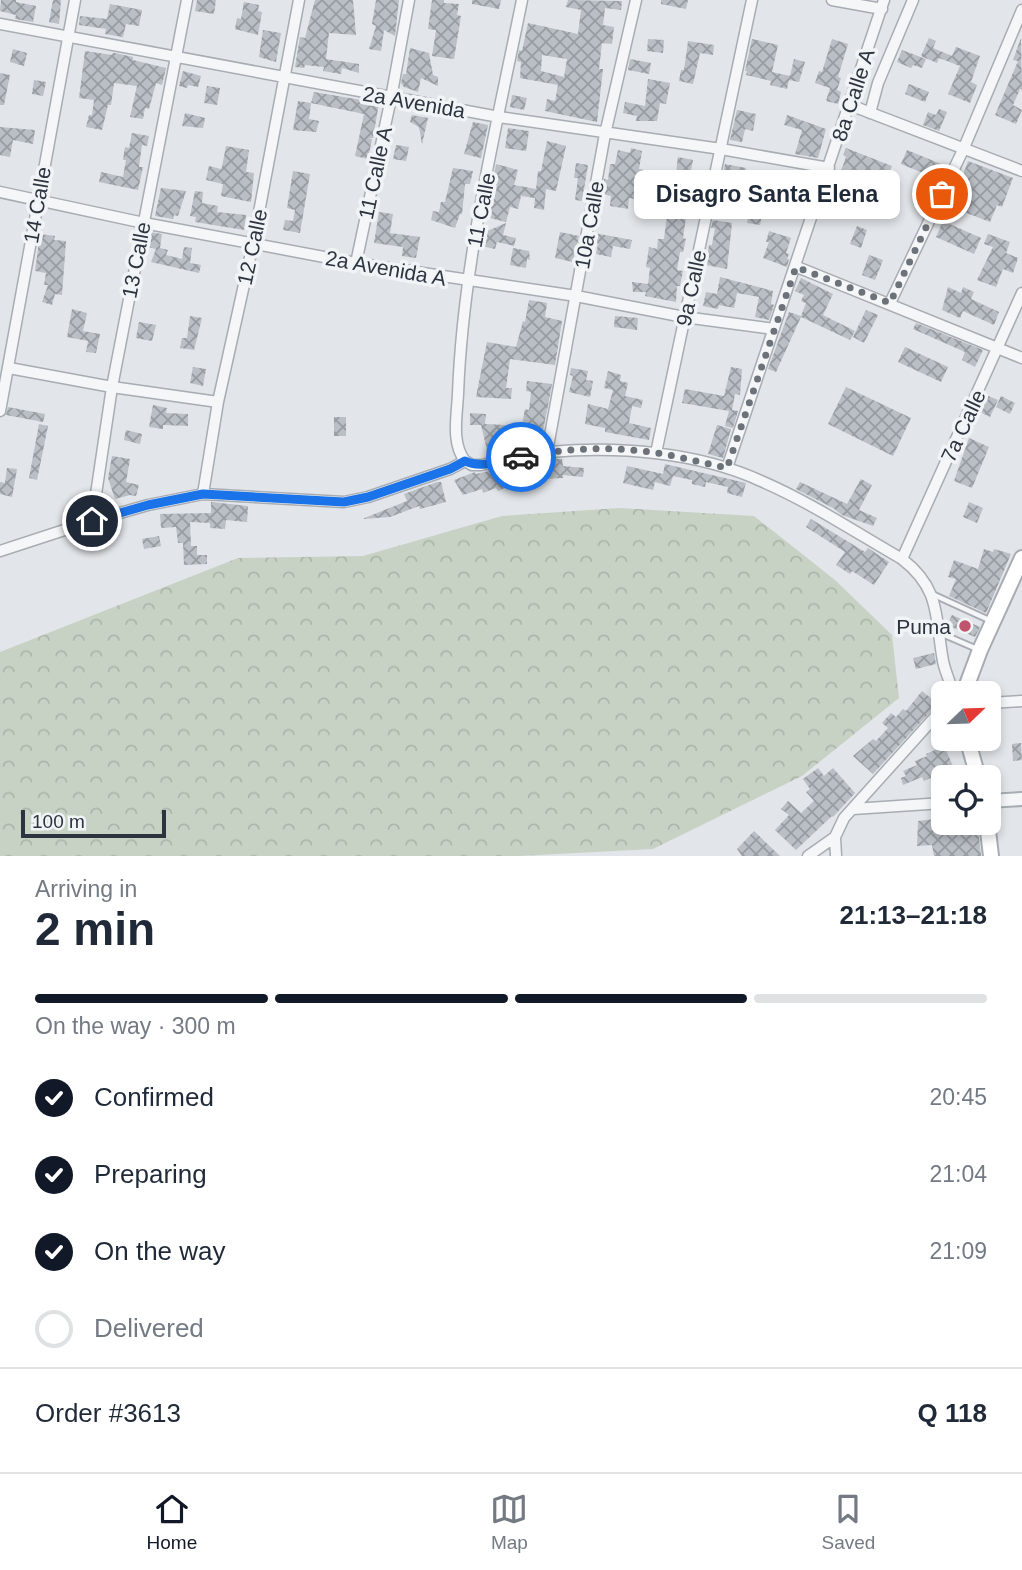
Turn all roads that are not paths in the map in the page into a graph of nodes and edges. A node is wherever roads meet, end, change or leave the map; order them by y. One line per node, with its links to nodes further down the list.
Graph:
1 (75, 0): 13 (street, 14 Calle)
2 (187, 0): 14 (street, 13 Calle)
3 (299, 0): 15 (street, 12 Calle)
4 (409, 0): 16 (street, 11 Calle A)
5 (522, 0): 19 (street, 11 Calle)
6 (636, 0): 20 (street, 10a Calle)
7 (752, 0): 21 (street, 9a Calle)
8 (832, 0): 10 (street)
9 (913, 0): 18 (street)
10 (883, 5): 17 (street, 8a Calle A)
11 (1022, 10): 22 (street)
12 (0, 24): 13 (street, 2a Avenida)
13 (68, 36): 14 (street, 2a Avenida); 26 (street, 14 Calle)
14 (176, 56): 15 (street, 2a Avenida); 27 (street, 13 Calle)
15 (286, 78): 16 (street, 2a Avenida); 28 (street, 12 Calle)
16 (391, 98): 19 (street, 2a Avenida); 29 (street, 11 Calle A)
17 (850, 105): 18 (street); 23 (street, 8a Calle A)
18 (870, 113): 22 (street)
19 (499, 117): 20 (street, 2a Avenida); 31 (street, 11 Calle)
20 (605, 134): 21 (street, 2a Avenida); 33 (street, 10a Calle)
21 (722, 149): 23 (street, 2a Avenida); 35 (street, 9a Calle)
22 (963, 150): 24 (street); 34 (street)
23 (829, 168): 30 (street, 8a Calle A)
24 (1022, 171)
25 (0, 192): 26 (street, 2a Avenida A)
26 (38, 200): 27 (street, 2a Avenida A); 39 (street, 14 Calle)
27 (144, 223): 28 (street, 2a Avenida A); 40 (street, 13 Calle)
28 (253, 244): 29 (street, 2a Avenida A); 41 (street, 12 Calle)
29 (356, 263): 31 (street, 2a Avenida A)
30 (796, 267): 34 (street); 36 (street, 8a Calle A)
31 (467, 281): 33 (street, 2a Avenida A); 45 (street, 11 Calle)
32 (1022, 293): 37 (street, 7a Calle)
33 (576, 296): 35 (street, 2a Avenida A); 43 (street, 10a Calle)
34 (890, 303): 37 (street)
35 (684, 317): 36 (street, 2a Avenida A); 44 (street, 9a Calle)
36 (774, 330): 46 (street, 8a Calle A)
37 (998, 348): 38 (street); 51 (street, 7a Calle)
38 (1022, 358)
39 (9, 368): 40 (street); 42 (street, 14 Calle)
40 (112, 387): 41 (street); 48 (street, 13 Calle)
41 (218, 402): 47 (street, 12 Calle)
42 (0, 411)
43 (547, 452): 44 (street); 45 (street)
44 (656, 453): 46 (street)
45 (465, 461): 47 (street)
46 (727, 468): 51 (street)
47 (203, 494): 48 (street)
48 (92, 521): 49 (street)
49 (0, 551)
50 (1022, 558): 53 (main road)
51 (902, 559): 52 (street)
52 (932, 594): 53 (lane); 54 (street)
53 (993, 622): 55 (main road)
54 (939, 632): 55 (lane); 56 (street)
55 (980, 650): 57 (main road)
56 (949, 681)
57 (968, 681)
58 (1022, 701): 59 (street)
59 (1001, 702)
60 (931, 721): 64 (street)
61 (1022, 799): 62 (street)
62 (1001, 800)
63 (931, 804): 64 (street)
64 (853, 809): 66 (street)
65 (989, 835): 69 (main road)
66 (835, 837): 67 (street); 68 (street)
67 (808, 856)
68 (836, 856)
69 (991, 856)

